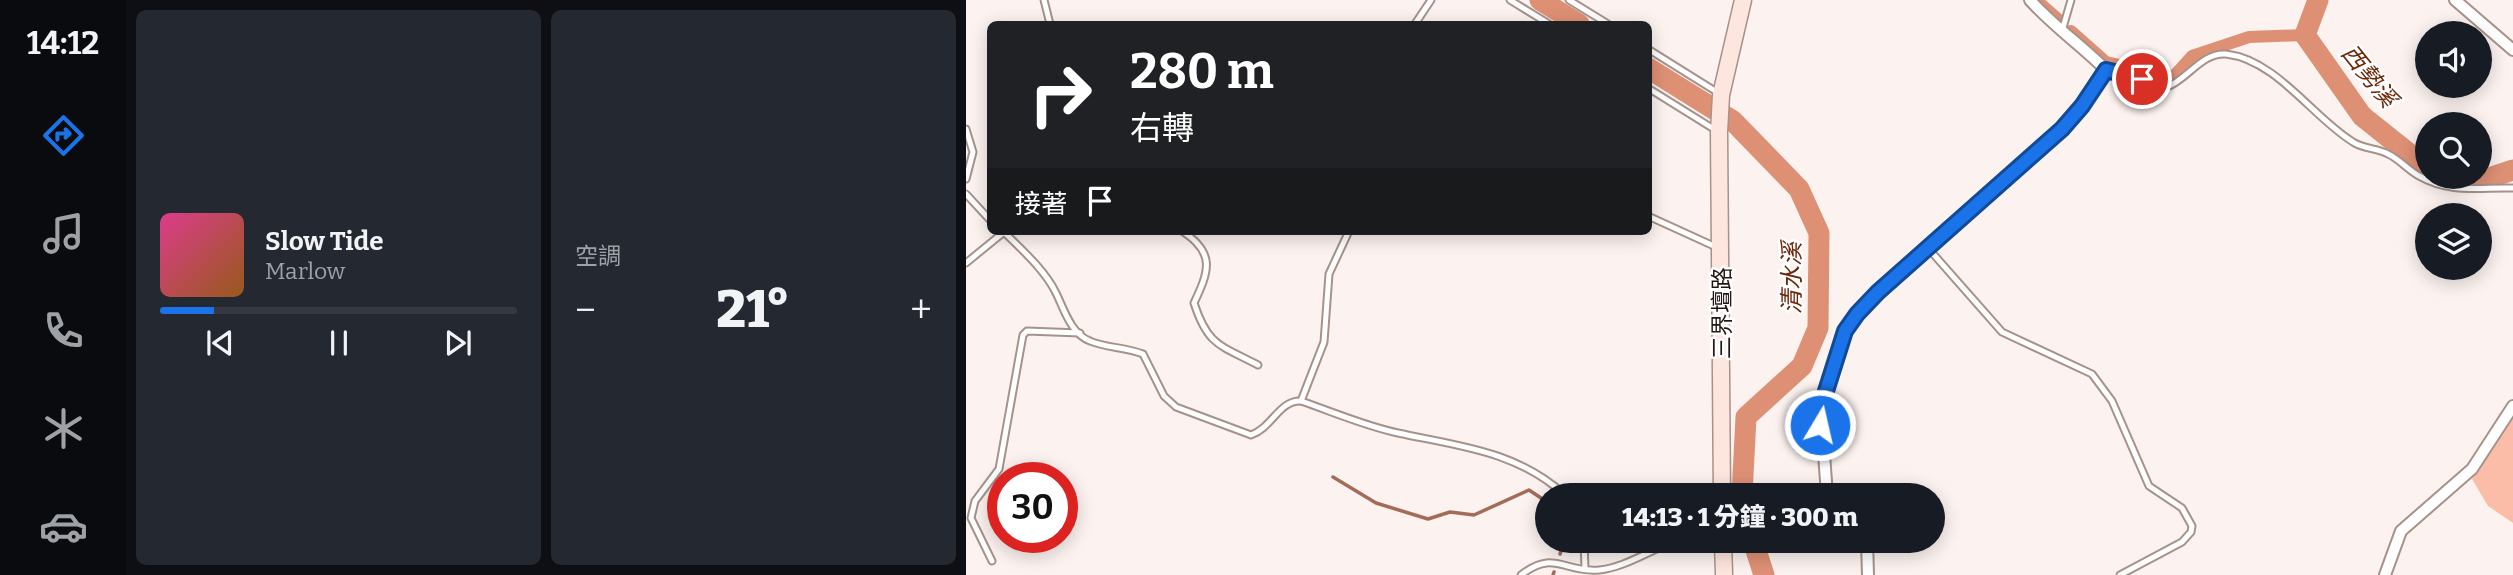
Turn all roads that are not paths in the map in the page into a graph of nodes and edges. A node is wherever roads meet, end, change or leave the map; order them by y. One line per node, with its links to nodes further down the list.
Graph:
1 (1044, 0): 9 (lane)
2 (1431, 0): 10 (lane)
3 (1510, 0): 11 (lane)
4 (1569, 0): 12 (lane)
5 (1743, 0): 18 (street)
6 (2030, 0): 13 (street)
7 (2071, 0): 13 (lane)
8 (2455, 0): 14 (street)
9 (1049, 21)
10 (1417, 21)
11 (1544, 21)
12 (1603, 21)
13 (2062, 31): 16 (street)
14 (2513, 50)
15 (1652, 52): 18 (lane)
16 (2106, 70): 22 (lane); 30 (street)
17 (1652, 90): 20 (lane)
18 (1721, 95): 20 (street, 三界壇路)
19 (966, 129): 21 (lane)
20 (1719, 132): 31 (street, 三界壇路)
21 (966, 179)
22 (2513, 188)
23 (966, 194): 24 (lane)
24 (987, 217)
25 (1652, 218): 31 (lane)
26 (1000, 235): 32 (lane)
27 (1007, 235): 33 (lane)
28 (1188, 235): 34 (lane)
29 (1347, 235): 35 (lane)
30 (1928, 248): 39 (street); 49 (lane)
31 (1722, 250): 38 (street, 三界壇路)
32 (966, 263)
33 (1080, 333): 35 (lane); 44 (lane)
34 (1258, 365)
35 (1301, 401): 37 (lane)
36 (2513, 406): 50 (street)
37 (1551, 483)
38 (1723, 483)
39 (1826, 483)
40 (1585, 553): 45 (lane)
41 (1646, 553): 45 (lane)
42 (1723, 553): 47 (street)
43 (1867, 553): 48 (street)
44 (992, 561)
45 (1586, 569): 46 (lane)
46 (1521, 575)
47 (1724, 575)
48 (1868, 575)
49 (2120, 575)
50 (2385, 575)

